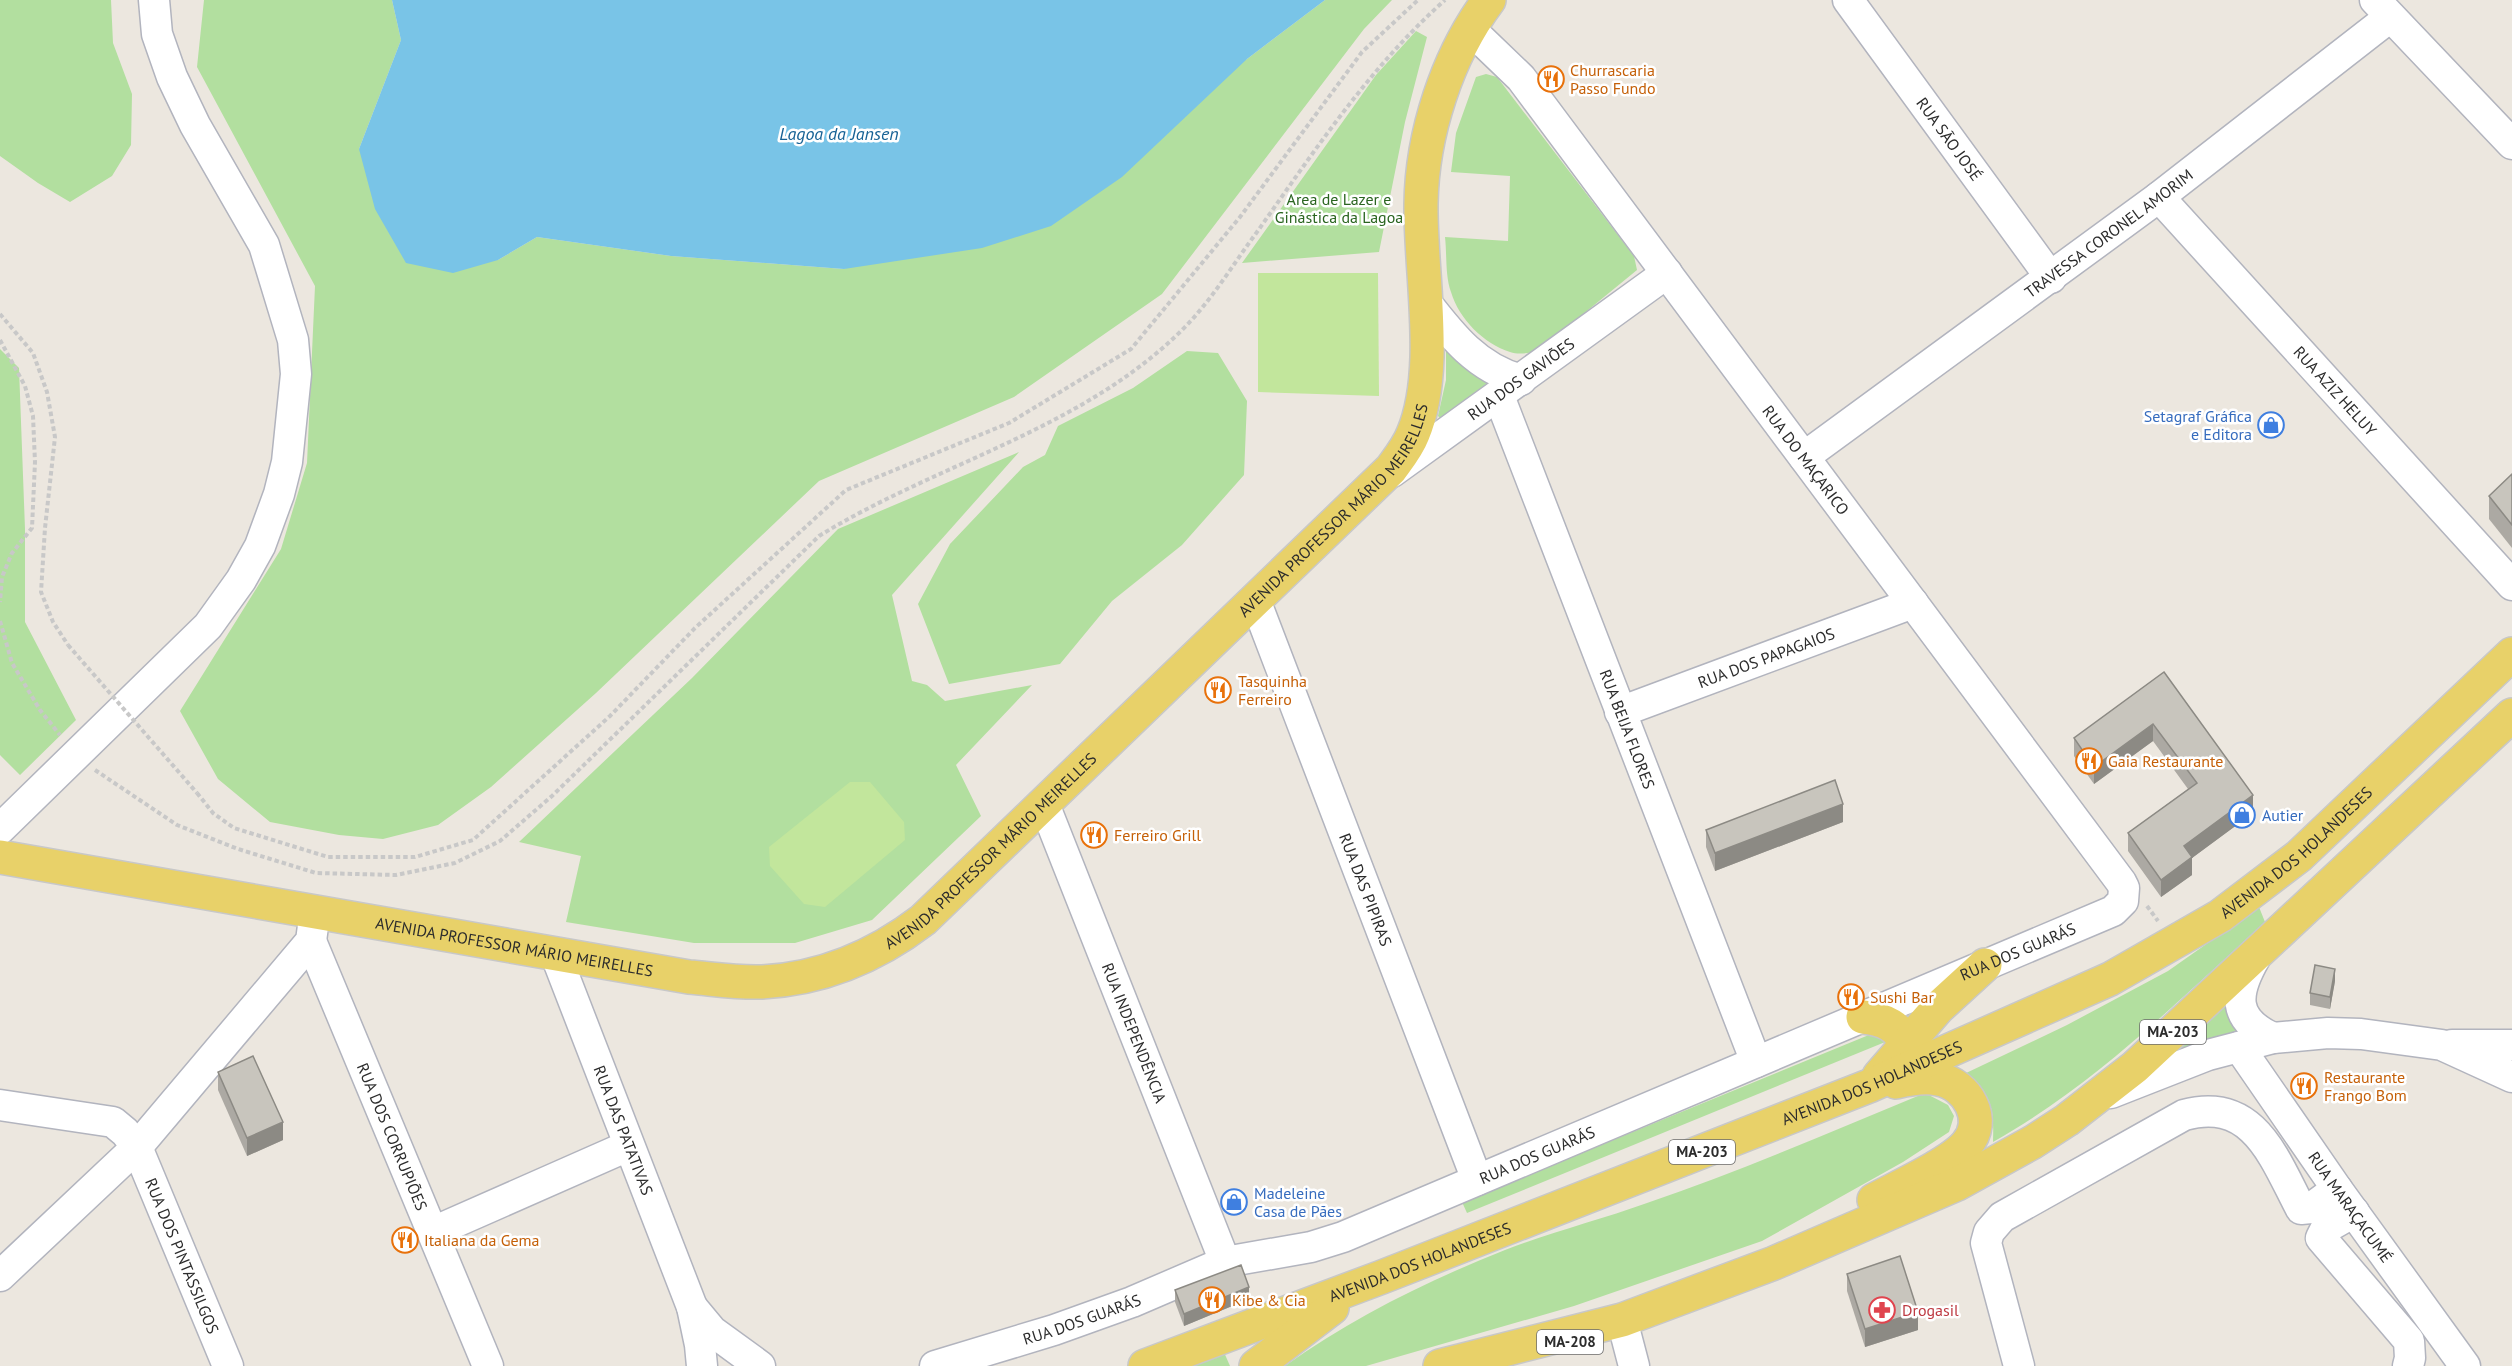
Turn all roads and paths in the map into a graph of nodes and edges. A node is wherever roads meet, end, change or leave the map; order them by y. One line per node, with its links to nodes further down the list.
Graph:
1 (154, 0): 26 (street)
2 (1418, 0): 13 (path, bridge)
3 (1445, 0): 26 (path)
4 (1489, 0): 7 (main road, AVENIDA PROFESSOR MÁRIO MEIRELLES)
5 (1848, 0): 11 (street, RUA SÃO JOSÉ)
6 (2383, 8): 8 (street); 9 (street, TRAVESSA CORONEL AMORIM)
7 (1471, 30): 10 (street, RUA DO MAÇARICO); 12 (main road, AVENIDA PROFESSOR MÁRIO MEIRELLES)
8 (2512, 144)
9 (2159, 197): 11 (street, TRAVESSA CORONEL AMORIM); 18 (street, RUA AZIZ HELUY)
10 (1667, 273): 15 (street, RUA DOS GAVIÕES); 16 (street, RUA DO MAÇARICO)
11 (2051, 278): 16 (street, TRAVESSA CORONEL AMORIM)
12 (1425, 302): 15 (street); 17 (main road, AVENIDA PROFESSOR MÁRIO MEIRELLES)
13 (0, 314)
14 (0, 340): 20 (path)
15 (1510, 388): 17 (street, RUA DOS GAVIÕES); 24 (street, RUA BEIJA FLORES)
16 (1804, 457): 21 (street, RUA DO MAÇARICO)
17 (1375, 485): 19 (main road, AVENIDA PROFESSOR MÁRIO MEIRELLES)
18 (2512, 585)
19 (1255, 600): 27 (main road, AVENIDA PROFESSOR MÁRIO MEIRELLES); 49 (street, RUA DAS PIPIRAS)
20 (0, 602)
21 (1913, 603): 24 (street, RUA DOS PAPAGAIOS); 30 (street, RUA DO MAÇARICO)
22 (0, 621): 26 (path)
23 (2512, 654): 32 (main road, AVENIDA DOS HOLANDESES / MA-203)
24 (1620, 712): 42 (street, RUA BEIJA FLORES)
25 (2512, 715): 34 (main road, MA-203)
26 (77, 756): 28 (street)
27 (1044, 804): 33 (main road, AVENIDA PROFESSOR MÁRIO MEIRELLES); 52 (street, RUA INDEPENDÊNCIA)
28 (0, 829)
29 (0, 857): 31 (main road, AVENIDA PROFESSOR MÁRIO MEIRELLES)
30 (2123, 901): 32 (path); 35 (street, RUA DOS GUARÁS)
31 (313, 926): 33 (main road, AVENIDA PROFESSOR MÁRIO MEIRELLES); 48 (street); 51 (street, RUA DOS CORRUPIÕES)
32 (2173, 944): 44 (main road, AVENIDA DOS HOLANDESES / MA-203)
33 (555, 953): 47 (street, RUA DAS PATATIVAS)
34 (2255, 958): 37 (street); 45 (main road, MA-203)
35 (1985, 965): 36 (street, RUA DOS GUARÁS); 41 (main road)
36 (1863, 1017): 41 (main road); 42 (street, RUA DOS GUARÁS)
37 (2273, 1038): 38 (street); 40 (street)
38 (2442, 1044): 39 (street); 43 (street)
39 (2512, 1045)
40 (2239, 1047): 45 (street); 50 (street, RUA MARAÇACUMÉ)
41 (1905, 1048): 44 (main road)
42 (1756, 1062): 49 (street, RUA DOS GUARÁS)
43 (2512, 1077)
44 (1869, 1086): 53 (main road); 55 (main road, AVENIDA DOS HOLANDESES / MA-203)
45 (2094, 1100): 53 (main road, MA-203)
46 (0, 1105): 48 (street, RUA DOS PINTASSILGOS)
47 (628, 1146): 51 (street); 56 (street, RUA DAS PATATIVAS)
48 (137, 1147): 54 (street); 58 (street, RUA DOS PINTASSILGOS)
49 (1477, 1180): 52 (street, RUA DOS GUARÁS)
50 (2327, 1213): 68 (street); 69 (street); 70 (street, RUA MARAÇACUMÉ)
51 (433, 1232): 59 (street, RUA DOS CORRUPIÕES)
52 (1225, 1262): 62 (street, RUA DOS GUARÁS)
53 (1774, 1263): 57 (main road, MA-203)
54 (0, 1276)
55 (1382, 1277): 63 (main road, AVENIDA DOS HOLANDESES / MA-203); 64 (main road)
56 (692, 1307): 60 (street, RUA DAS PATATIVAS); 61 (street, RUA DAS PATATIVAS)
57 (1622, 1320): 65 (main road, MA-203); 66 (main road, MA-208); 67 (street)
58 (228, 1366)
59 (488, 1366)
60 (702, 1366)
61 (760, 1366)
62 (935, 1366)
63 (1144, 1366)
64 (1256, 1366)
65 (1440, 1366)
66 (1519, 1366)
67 (1634, 1366)
68 (2019, 1366)
69 (2408, 1366)
70 (2465, 1366)

